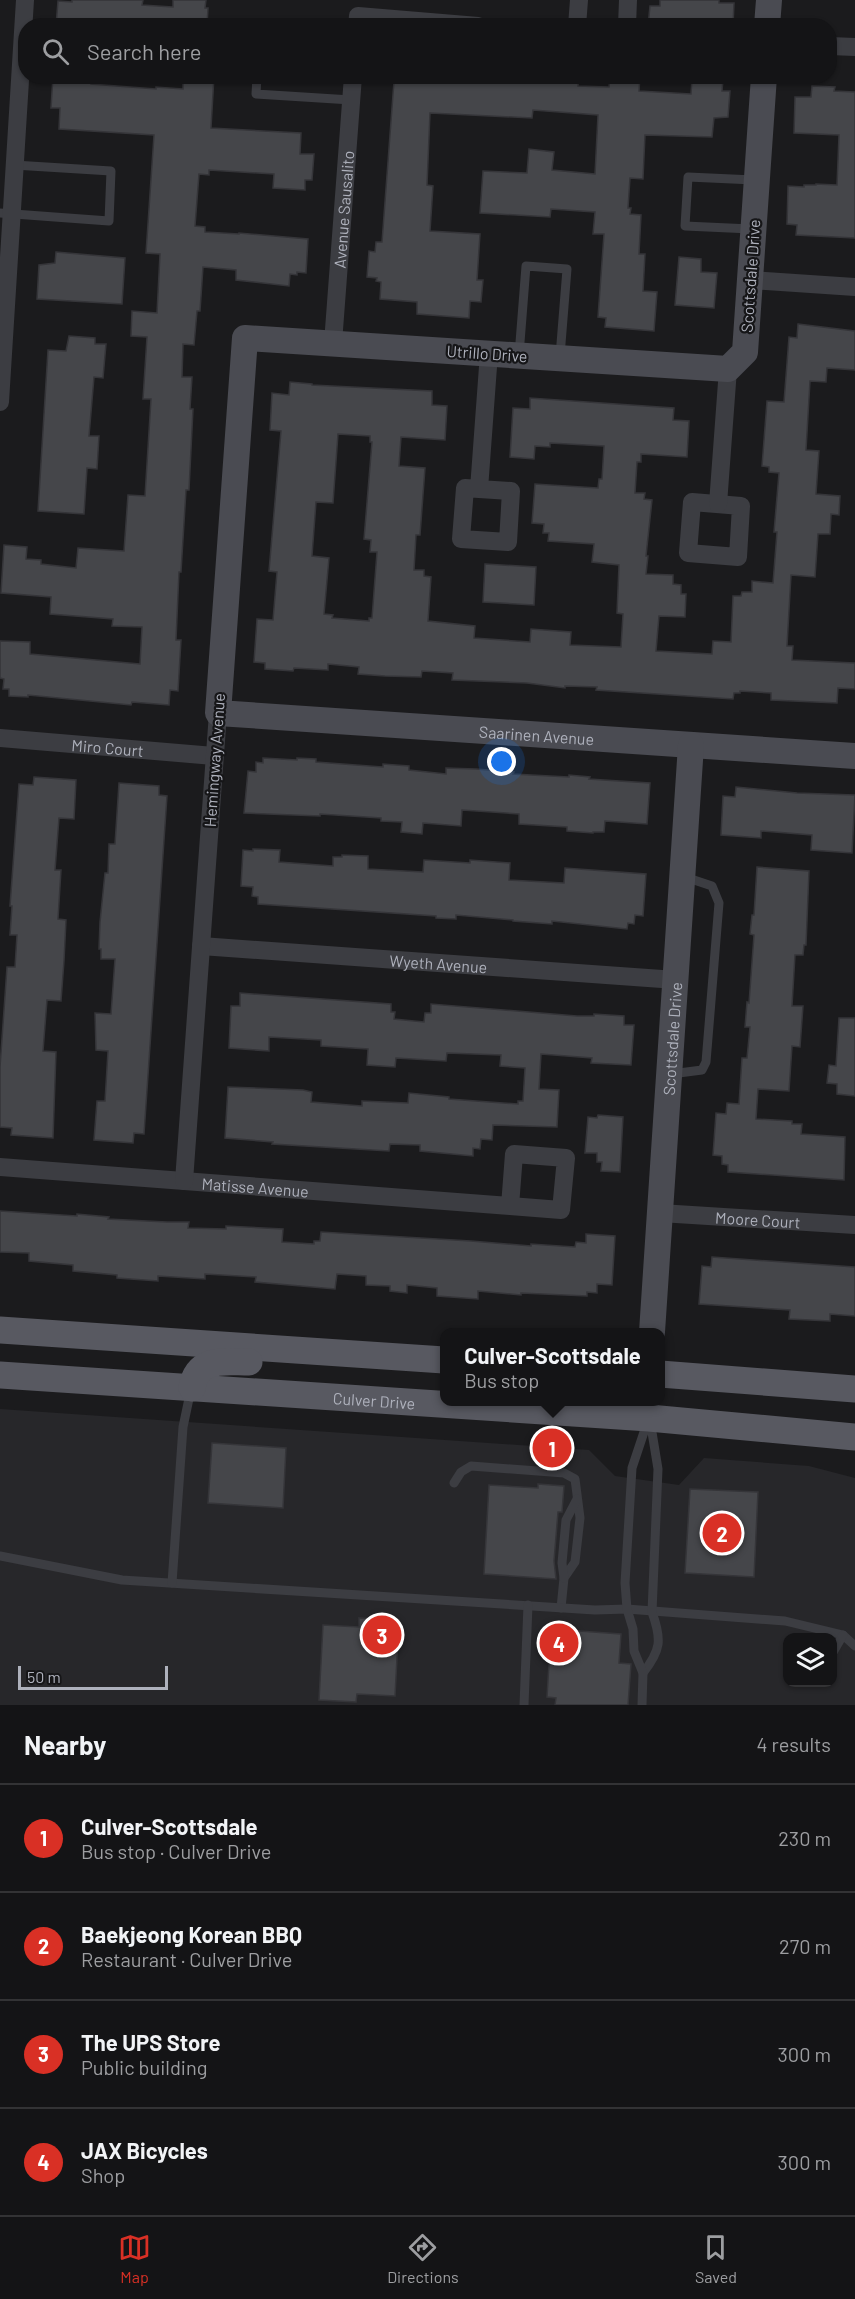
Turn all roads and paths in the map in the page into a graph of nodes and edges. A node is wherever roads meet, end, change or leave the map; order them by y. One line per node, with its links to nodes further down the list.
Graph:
1 (25, 0): 5 (street)
2 (579, 0): 6 (street)
3 (628, 0): 7 (street)
4 (769, 0): 8 (street)
5 (24, 18)
6 (578, 18)
7 (627, 18)
8 (768, 18)
9 (837, 46): 10 (street)
10 (855, 47)
11 (19, 84): 16 (street)
12 (257, 84): 15 (lane)
13 (352, 84): 15 (street, Avenue Sausalito)
14 (763, 84): 17 (street, Scottsdale Drive)
15 (351, 100): 24 (street, Avenue Sausalito)
16 (14, 165): 18 (street); 18 (lane)
17 (756, 180): 19 (street, Scottsdale Drive); 19 (lane)
18 (5, 213): 20 (street)
19 (753, 229): 21 (street, Scottsdale Drive)
20 (4, 260): 29 (street)
21 (750, 280): 22 (street); 28 (street, Scottsdale Drive)
22 (855, 287)
23 (245, 338): 24 (street, Utrillo Drive); 32 (street, Hemingway Avenue)
24 (333, 343): 25 (street, Utrillo Drive)
25 (489, 353): 26 (street, Utrillo Drive); 30 (street)
26 (519, 356): 27 (street, Utrillo Drive); 27 (lane)
27 (560, 358): 28 (street, Utrillo Drive)
28 (728, 369): 31 (street)
29 (0, 402)
30 (479, 489)
31 (718, 504)
32 (218, 712): 34 (street, Saarinen Avenue); 35 (street, Hemingway Avenue)
33 (0, 738): 35 (street, Miro Court)
34 (691, 745): 36 (street, Saarinen Avenue); 37 (street, Scottsdale Drive)
35 (214, 756): 38 (street, Hemingway Avenue)
36 (855, 756)
37 (683, 876): 39 (street, Scottsdale Drive); 40 (lane)
38 (201, 946): 39 (street, Wyeth Avenue); 42 (street, Hemingway Avenue)
39 (676, 980): 40 (street, Scottsdale Drive)
40 (669, 1075): 44 (street, Scottsdale Drive)
41 (0, 1167): 42 (street, Matisse Avenue)
42 (184, 1181): 43 (street, Matisse Avenue)
43 (510, 1206)
44 (660, 1213): 45 (street, Moore Court); 46 (street, Scottsdale Drive)
45 (855, 1225)
46 (652, 1328)
47 (0, 1330): 48 (main road)
48 (325, 1351): 49 (main road); 52 (main road)
49 (440, 1360)
50 (665, 1374): 53 (main road)
51 (0, 1376): 52 (main road, Culver Drive)
52 (192, 1388): 54 (main road, Culver Drive); 60 (lane)
53 (855, 1389)
54 (440, 1400)
55 (566, 1406): 56 (main road, Culver Drive)
56 (649, 1410): 57 (main road, Culver Drive); 63 (lane); 64 (lane)
57 (855, 1437)
58 (454, 1483): 62 (lane)
59 (0, 1556): 60 (lane)
60 (172, 1583): 61 (lane)
61 (528, 1605): 62 (lane); 69 (lane)
62 (561, 1608): 63 (lane)
63 (627, 1609): 64 (lane); 68 (lane)
64 (652, 1612): 65 (lane); 68 (lane)
65 (843, 1635): 66 (lane); 67 (lane)
66 (837, 1645)
67 (855, 1646)
68 (643, 1673): 70 (lane)
69 (524, 1705)
70 (642, 1705)

